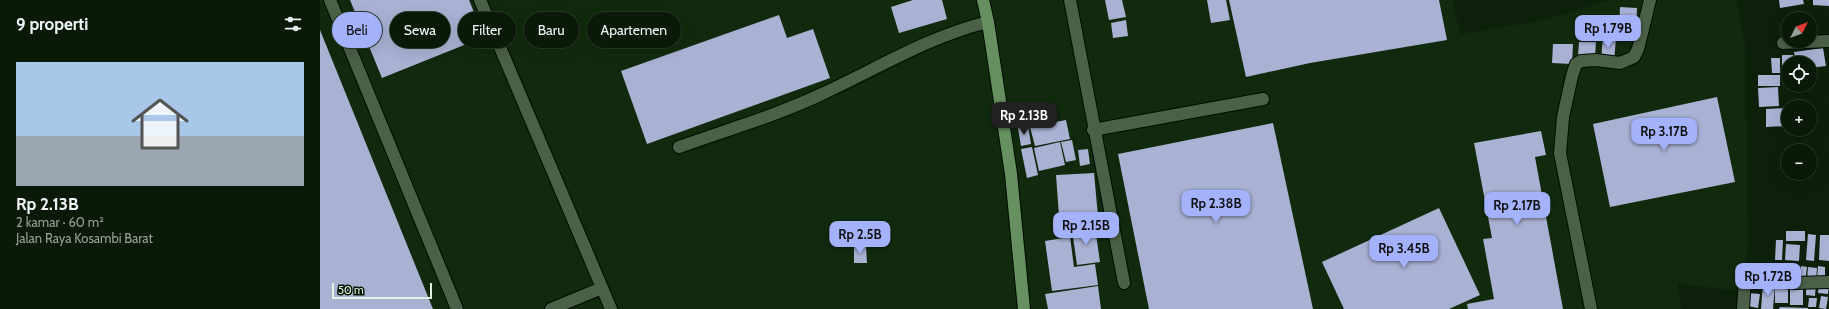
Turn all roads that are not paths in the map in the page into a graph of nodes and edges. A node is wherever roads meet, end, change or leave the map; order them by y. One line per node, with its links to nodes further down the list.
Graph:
1 (330, 0): 15 (street)
2 (480, 0): 14 (street)
3 (983, 0): 6 (main road)
4 (1070, 0): 10 (street)
5 (1650, 0): 19 (street)
6 (988, 22): 11 (street); 18 (main road)
7 (1829, 41): 8 (street)
8 (1817, 42)
9 (1263, 99): 10 (street)
10 (1093, 130): 13 (street)
11 (679, 147)
12 (1829, 282): 20 (street)
13 (1124, 283)
14 (602, 288): 16 (street); 17 (street)
15 (457, 309)
16 (551, 309)
17 (611, 309)
18 (1024, 309)
19 (1591, 309)
20 (1743, 309)

